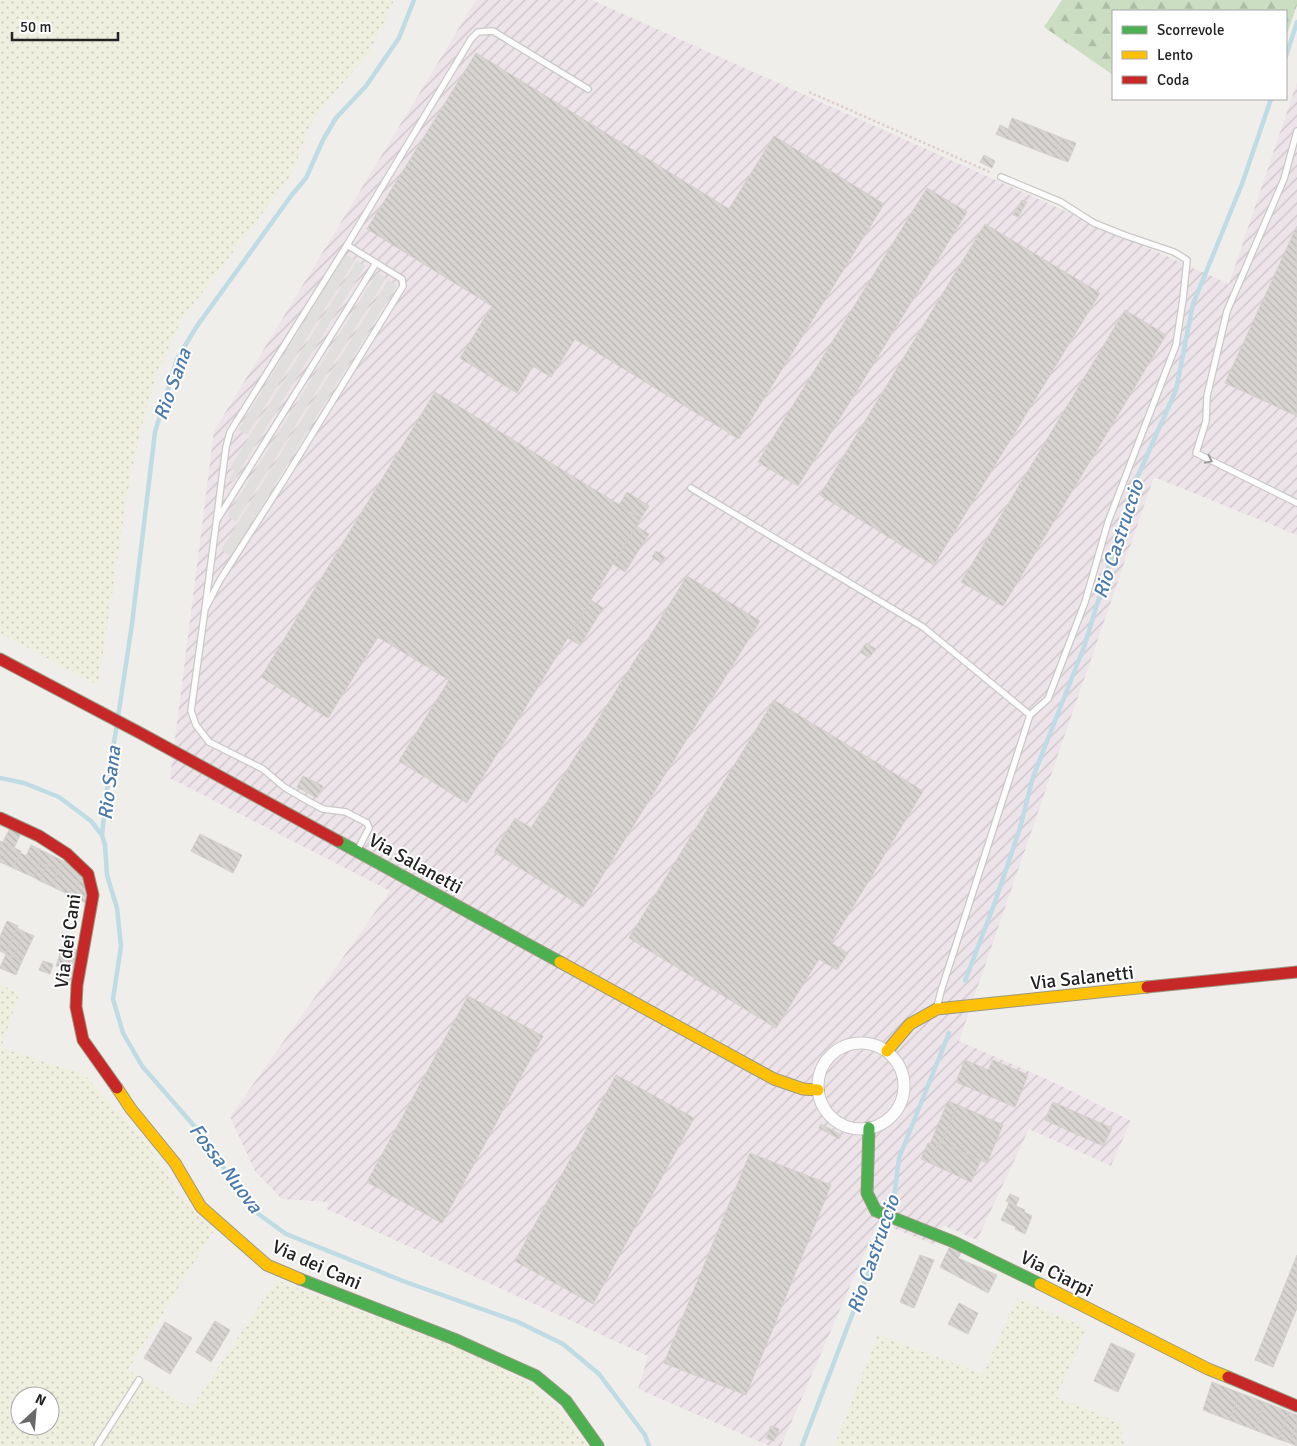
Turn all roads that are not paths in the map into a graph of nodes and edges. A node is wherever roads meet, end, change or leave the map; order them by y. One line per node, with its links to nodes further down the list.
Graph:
1 (588, 89): 6 (lane)
2 (1297, 132): 3 (lane)
3 (1290, 157): 4 (lane); 9 (lane, one-way to 9)
4 (1297, 160)
5 (1001, 177): 13 (lane)
6 (347, 245): 7 (lane); 10 (lane)
7 (376, 263): 10 (lane); 11 (lane)
8 (691, 488): 13 (lane)
9 (1297, 503)
10 (216, 522): 11 (lane)
11 (205, 609): 15 (lane)
12 (0, 659): 15 (street, Via Salanetti)
13 (1030, 715): 17 (lane)
14 (0, 818): 24 (street, Via dei Cani)
15 (357, 851): 19 (street, Via Salanetti)
16 (1297, 972): 17 (street, Via Salanetti)
17 (937, 1009): 18 (street, Via Salanetti)
18 (887, 1051): 19 (street); 20 (street)
19 (818, 1090): 20 (street)
20 (869, 1128): 22 (street, Via Ciarpi)
21 (139, 1380): 23 (lane)
22 (1297, 1406)
23 (97, 1446)
24 (598, 1446)

